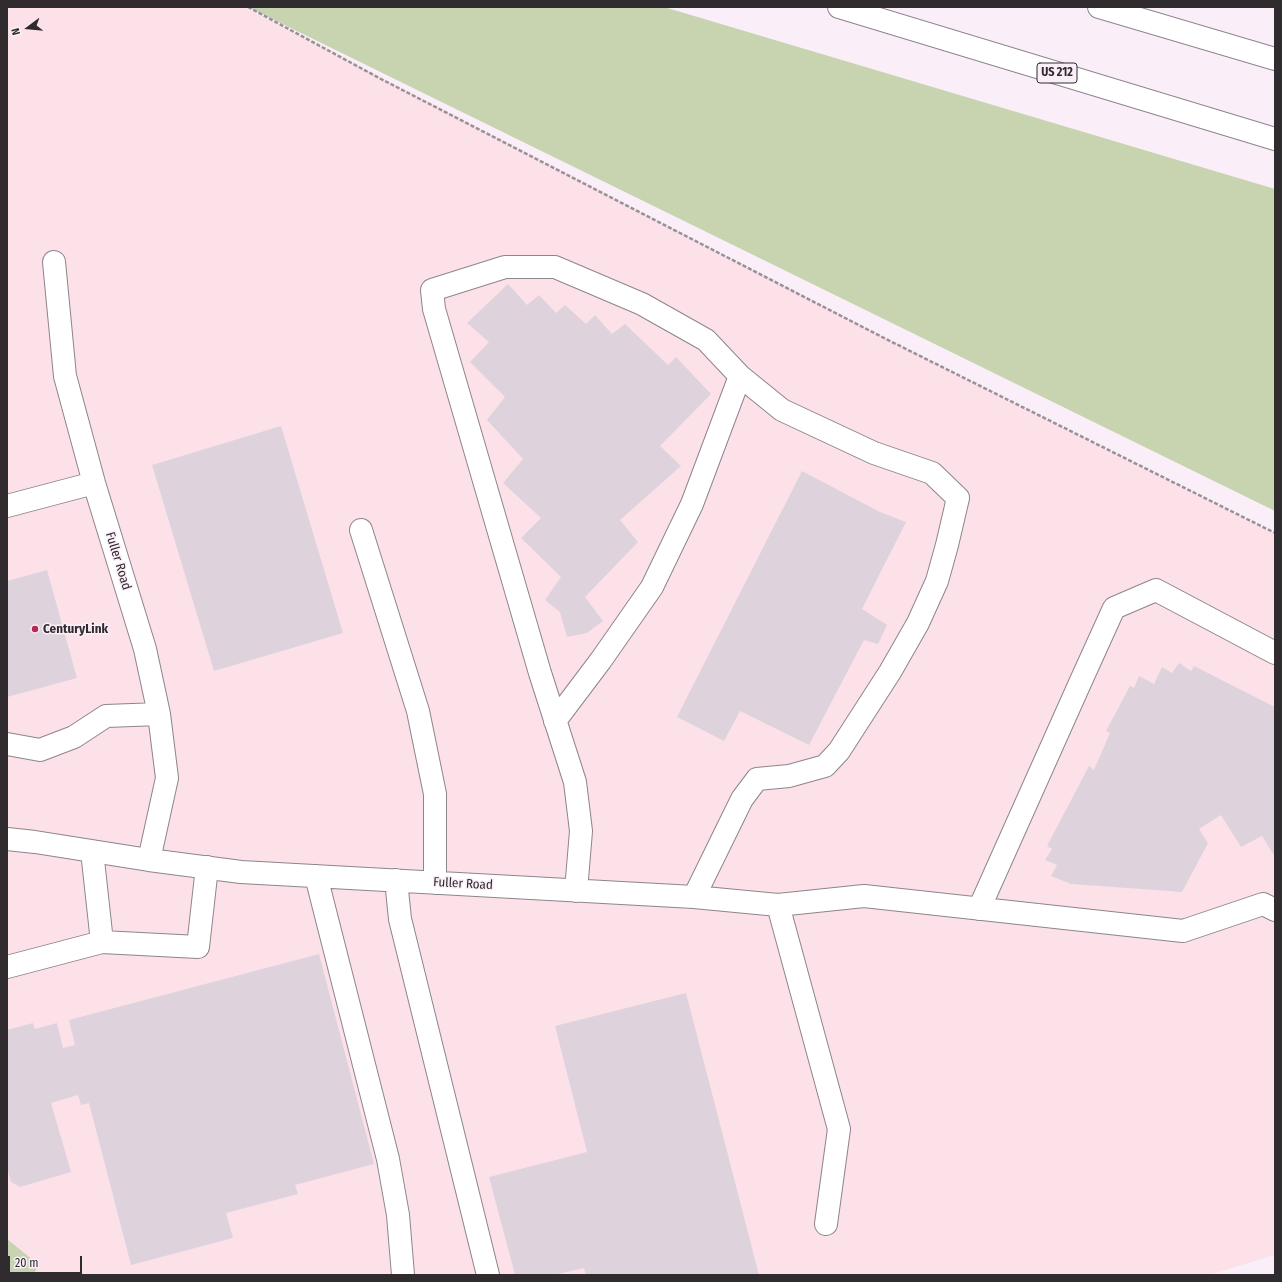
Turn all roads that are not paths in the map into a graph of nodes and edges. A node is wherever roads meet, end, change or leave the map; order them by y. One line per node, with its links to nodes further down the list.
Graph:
1 (839, 7): 4 (main road, US 212)
2 (1099, 7): 3 (main road)
3 (1275, 59)
4 (1275, 139)
5 (54, 262): 7 (main road, Fuller Road)
6 (740, 376): 12 (main road); 12 (main road); 22 (main road)
7 (94, 483): 8 (main road); 11 (main road, Fuller Road)
8 (7, 506)
9 (361, 530): 20 (main road)
10 (1275, 653): 24 (main road)
11 (159, 714): 13 (main road); 16 (main road, Fuller Road)
12 (555, 721): 21 (main road)
13 (7, 744)
14 (7, 840): 15 (main road, Fuller Road)
15 (92, 851): 16 (main road, Fuller Road); 26 (main road)
16 (149, 860): 17 (main road, Fuller Road)
17 (207, 867): 18 (main road, Fuller Road); 26 (main road)
18 (316, 876): 19 (main road, Fuller Road); 29 (main road)
19 (396, 880): 20 (main road, Fuller Road); 30 (main road)
20 (435, 882): 21 (main road, Fuller Road)
21 (576, 891): 22 (main road, Fuller Road)
22 (694, 897): 23 (main road, Fuller Road)
23 (778, 904): 24 (main road, Fuller Road); 28 (main road)
24 (979, 908): 25 (main road, Fuller Road)
25 (1275, 910)
26 (102, 942): 27 (main road)
27 (7, 967)
28 (826, 1224)
29 (403, 1275)
30 (488, 1275)

